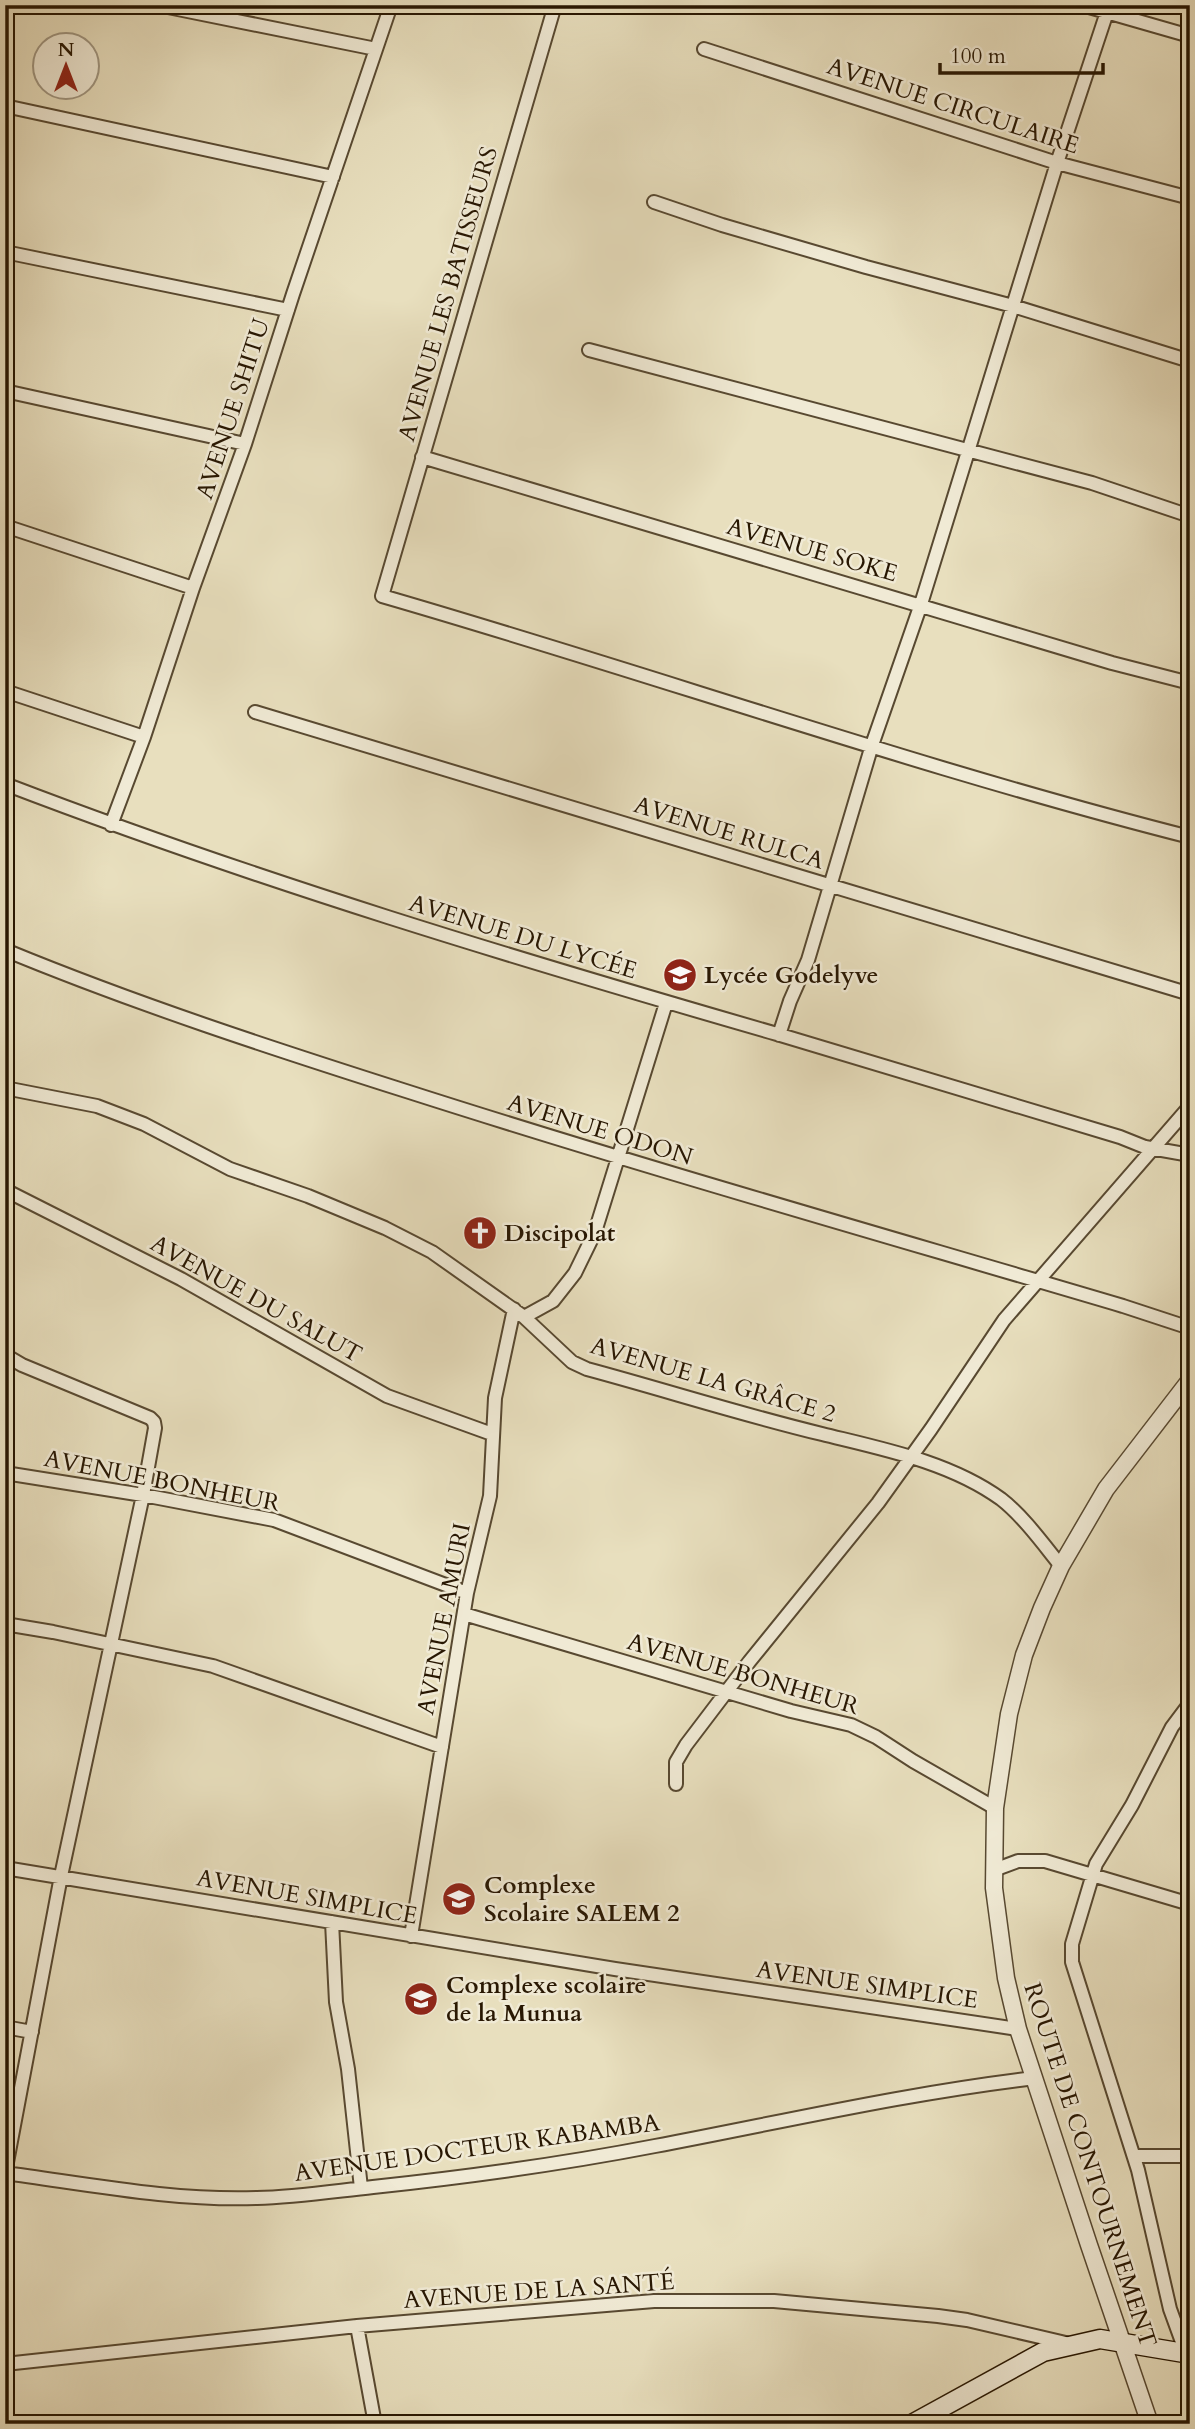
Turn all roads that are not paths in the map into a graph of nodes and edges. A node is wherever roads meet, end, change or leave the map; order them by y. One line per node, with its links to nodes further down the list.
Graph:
1 (158, 5): 8 (street)
2 (391, 5): 8 (street, AVENUE SHITU)
3 (555, 5): 22 (street, AVENUE LES BATISSEURS)
4 (1082, 5): 5 (street)
5 (1107, 12): 6 (street); 10 (street)
6 (1190, 36)
7 (704, 49): 10 (street, AVENUE CIRCULAIRE)
8 (376, 50): 11 (street, AVENUE SHITU)
9 (5, 106): 11 (street)
10 (1057, 163): 12 (street, AVENUE CIRCULAIRE); 15 (street)
11 (333, 177): 16 (street, AVENUE SHITU)
12 (1190, 198)
13 (654, 202): 15 (street)
14 (5, 252): 16 (street)
15 (1013, 306): 18 (street); 21 (street)
16 (288, 310): 20 (street, AVENUE SHITU)
17 (589, 350): 21 (street)
18 (1190, 361)
19 (5, 391): 20 (street)
20 (245, 444): 25 (street, AVENUE SHITU)
21 (969, 451): 23 (street); 26 (street)
22 (422, 457): 26 (street, AVENUE SOKE); 31 (street, AVENUE LES BATISSEURS)
23 (1190, 516)
24 (5, 526): 25 (street)
25 (193, 588): 30 (street, AVENUE SHITU)
26 (921, 604): 27 (street, AVENUE SOKE); 31 (street)
27 (1190, 683)
28 (5, 691): 30 (street)
29 (255, 712): 35 (street, AVENUE RULCA)
30 (144, 737): 33 (street, AVENUE SHITU)
31 (873, 745): 34 (street); 35 (street)
32 (5, 785): 33 (street, AVENUE DU LYCÉE)
33 (111, 825): 38 (street, AVENUE DU LYCÉE)
34 (1190, 837)
35 (830, 886): 37 (street, AVENUE RULCA); 39 (street)
36 (5, 950): 44 (street, AVENUE ODON)
37 (1190, 995)
38 (666, 1003): 39 (street, AVENUE DU LYCÉE); 44 (street)
39 (779, 1035): 42 (street, AVENUE DU LYCÉE)
40 (5, 1088): 47 (street, AVENUE LA GRÂCE 2)
41 (1190, 1107): 42 (street)
42 (1154, 1148): 43 (street, AVENUE DU LYCÉE); 46 (street)
43 (1190, 1155)
44 (618, 1158): 46 (street, AVENUE ODON); 47 (street)
45 (5, 1190): 51 (street, AVENUE DU SALUT)
46 (1039, 1281): 48 (street, AVENUE ODON); 52 (street)
47 (519, 1313): 51 (street, AVENUE AMURI); 52 (street, AVENUE LA GRÂCE 2)
48 (1190, 1328)
49 (5, 1355): 54 (street)
50 (1190, 1380): 55 (street, ROUTE DE CONTOURNEMENT)
51 (492, 1434): 56 (street, AVENUE AMURI)
52 (911, 1458): 55 (street, AVENUE LA GRÂCE 2); 60 (street)
53 (5, 1473): 54 (street, AVENUE BONHEUR)
54 (143, 1495): 56 (street, AVENUE BONHEUR); 59 (street)
55 (1062, 1566): 64 (street, ROUTE DE CONTOURNEMENT)
56 (467, 1593): 57 (street, AVENUE AMURI)
57 (464, 1614): 60 (street, AVENUE BONHEUR); 62 (street, AVENUE AMURI)
58 (5, 1624): 59 (street)
59 (110, 1645): 62 (street); 67 (street)
60 (726, 1692): 63 (street); 64 (street, AVENUE BONHEUR)
61 (1190, 1703): 68 (street)
62 (442, 1747): 71 (street, AVENUE AMURI)
63 (676, 1784)
64 (995, 1808): 66 (street, ROUTE DE CONTOURNEMENT)
65 (5, 1868): 67 (street, AVENUE SIMPLICE)
66 (993, 1870): 68 (street); 73 (street, ROUTE DE CONTOURNEMENT)
67 (61, 1876): 70 (street, AVENUE SIMPLICE); 74 (street)
68 (1091, 1876): 69 (street); 77 (street)
69 (1190, 1904)
70 (332, 1922): 71 (street, AVENUE SIMPLICE); 79 (street)
71 (411, 1936): 73 (street, AVENUE SIMPLICE)
72 (5, 2027): 74 (street)
73 (1018, 2029): 75 (street, ROUTE DE CONTOURNEMENT)
74 (32, 2032): 78 (street)
75 (1035, 2078): 79 (street, AVENUE DOCTEUR KABAMBA); 81 (street, ROUTE DE CONTOURNEMENT)
76 (1190, 2156): 77 (street)
77 (1134, 2157): 83 (street)
78 (5, 2173): 79 (street, AVENUE DOCTEUR KABAMBA)
79 (361, 2188)
80 (357, 2326): 82 (street, AVENUE DE LA SANTÉ); 84 (street, AVENUE DE LA SANTÉ); 85 (street)
81 (1122, 2342): 82 (main road); 83 (main road); 87 (street, ROUTE DE CONTOURNEMENT)
82 (1074, 2344): 86 (main road)
83 (1190, 2352)
84 (5, 2364)
85 (375, 2424)
86 (912, 2424)
87 (1150, 2424)

